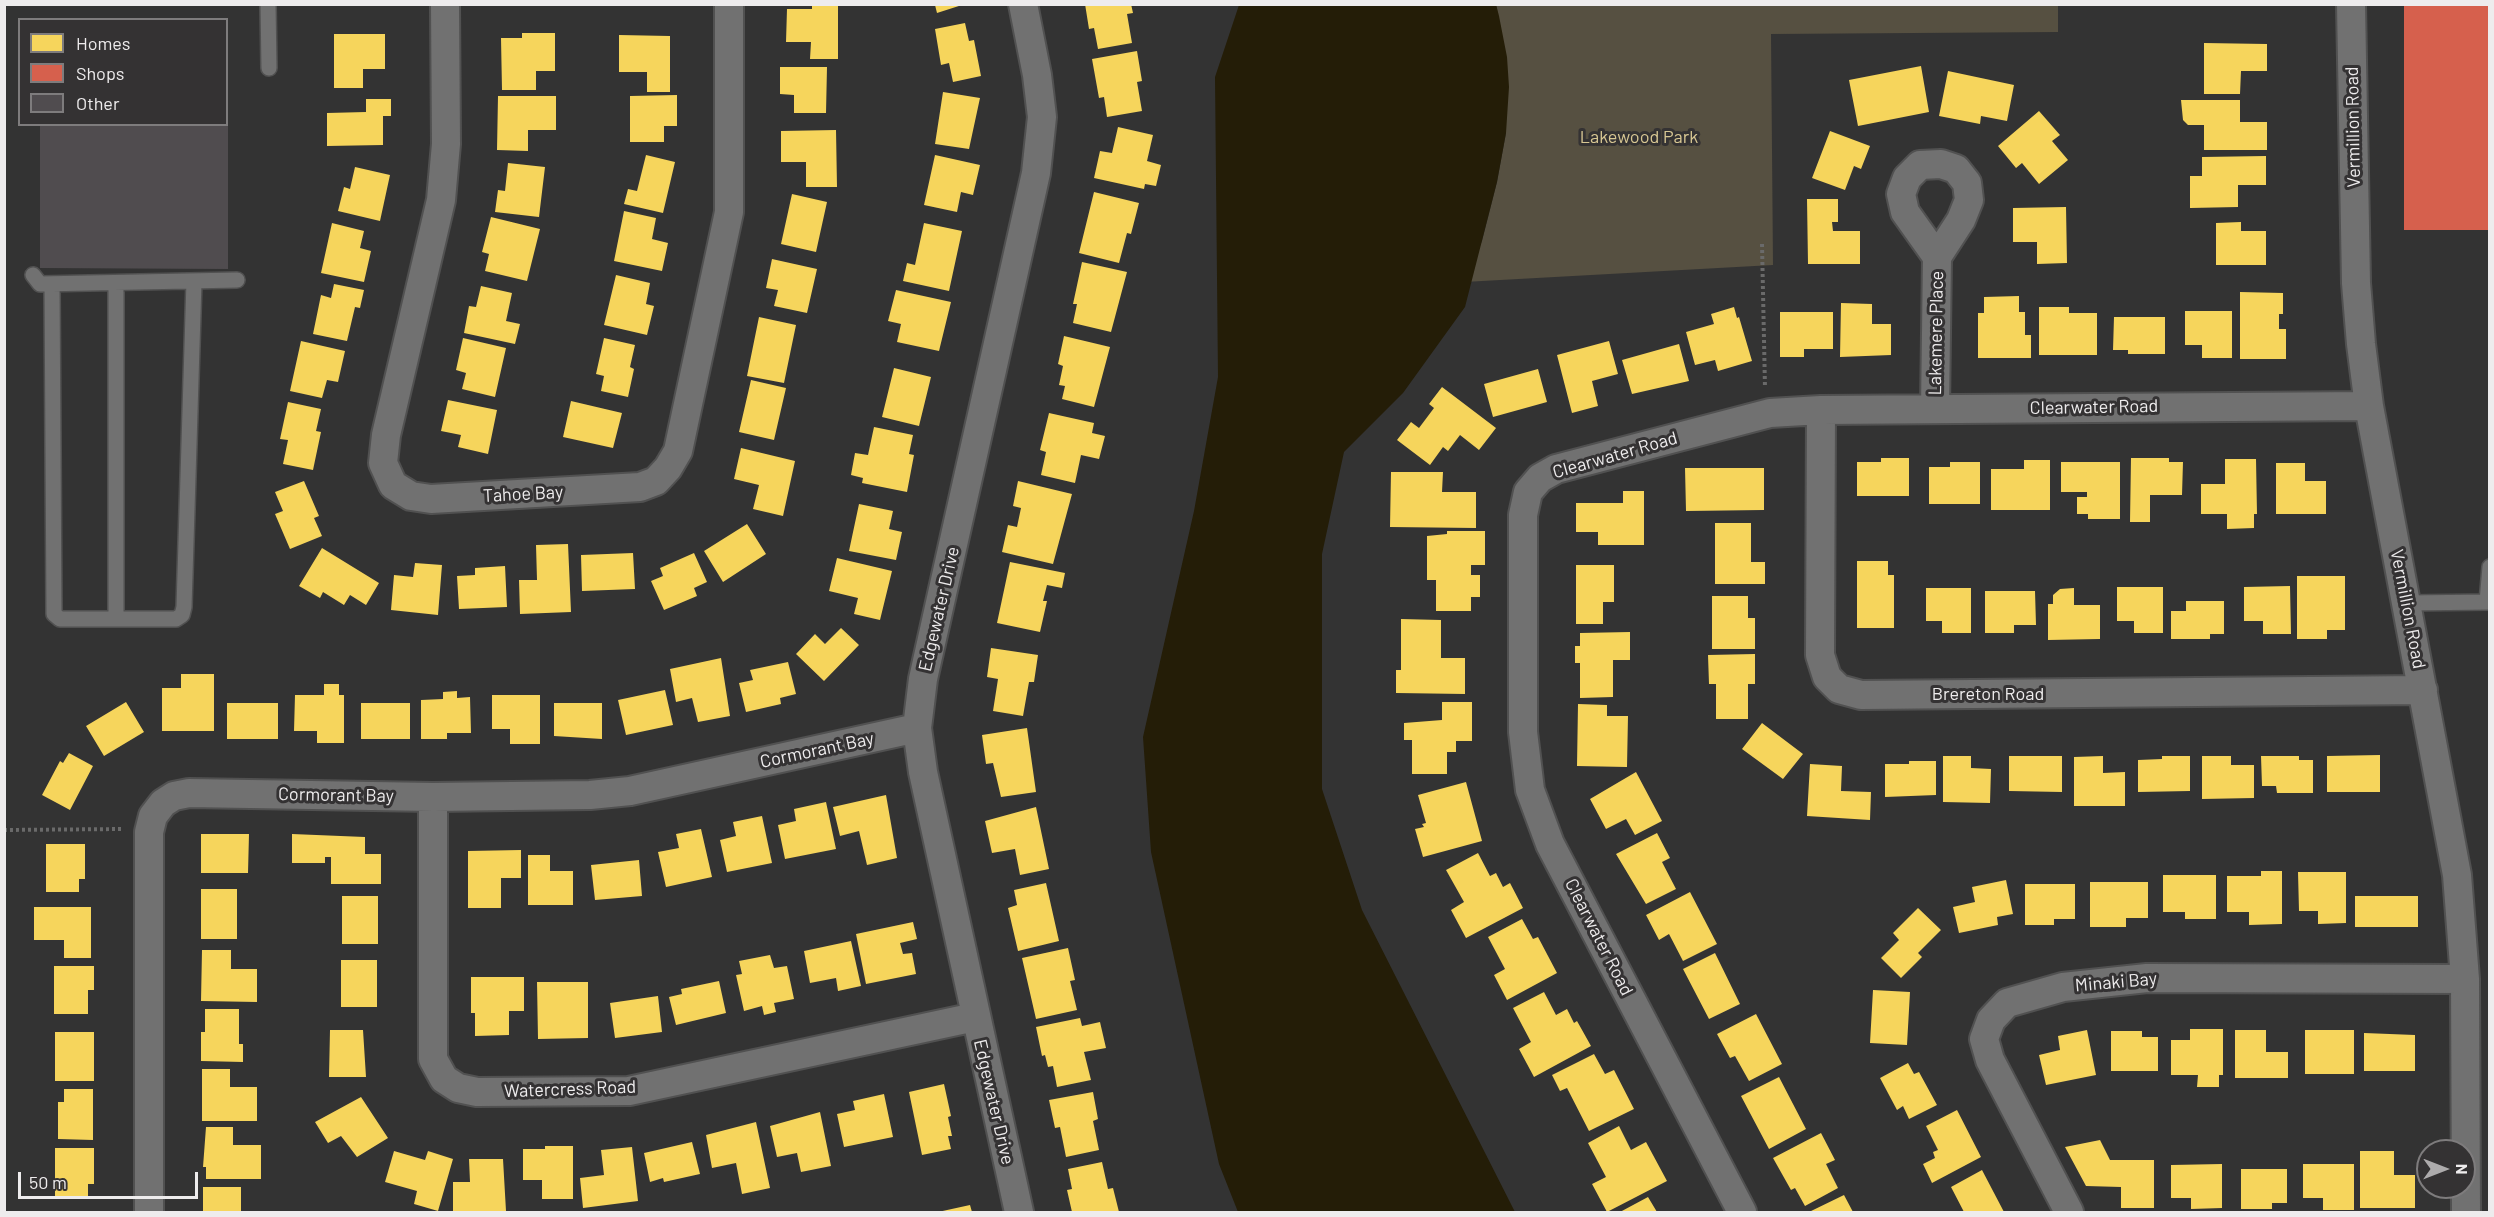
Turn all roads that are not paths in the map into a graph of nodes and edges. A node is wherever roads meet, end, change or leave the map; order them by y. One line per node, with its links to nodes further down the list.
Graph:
1 (268, 4): 6 (lane)
2 (446, 4): 3 (street, Tahoe Bay)
3 (729, 4)
4 (1023, 4): 21 (street, Edgewater Drive)
5 (2351, 4): 13 (street, Vermillion Road)
6 (269, 68)
7 (1937, 257): 14 (street, Lakemere Place)
8 (33, 275): 12 (lane)
9 (237, 280): 10 (lane)
10 (194, 281): 11 (lane); 19 (lane)
11 (116, 283): 12 (lane); 19 (lane)
12 (52, 284): 19 (lane)
13 (2369, 406): 14 (street, Clearwater Road); 18 (street, Vermillion Road)
14 (1935, 409): 15 (street, Clearwater Road)
15 (1821, 410): 20 (street, Brereton Road); 27 (street, Clearwater Road)
16 (2490, 567): 17 (lane)
17 (2488, 602): 18 (lane)
18 (2407, 603): 20 (street, Vermillion Road)
19 (117, 619)
20 (2423, 690): 23 (street, Vermillion Road)
21 (917, 728): 22 (street, Cormorant Bay); 24 (street, Edgewater Drive)
22 (433, 797): 24 (street, Watercress Road); 25 (street, Cormorant Bay)
23 (2465, 979): 28 (street, Minaki Bay); 29 (street, Vermillion Road)
24 (975, 1017): 26 (street, Edgewater Drive)
25 (149, 1212)
26 (1019, 1212)
27 (1742, 1212)
28 (2069, 1212)
29 (2466, 1212)

